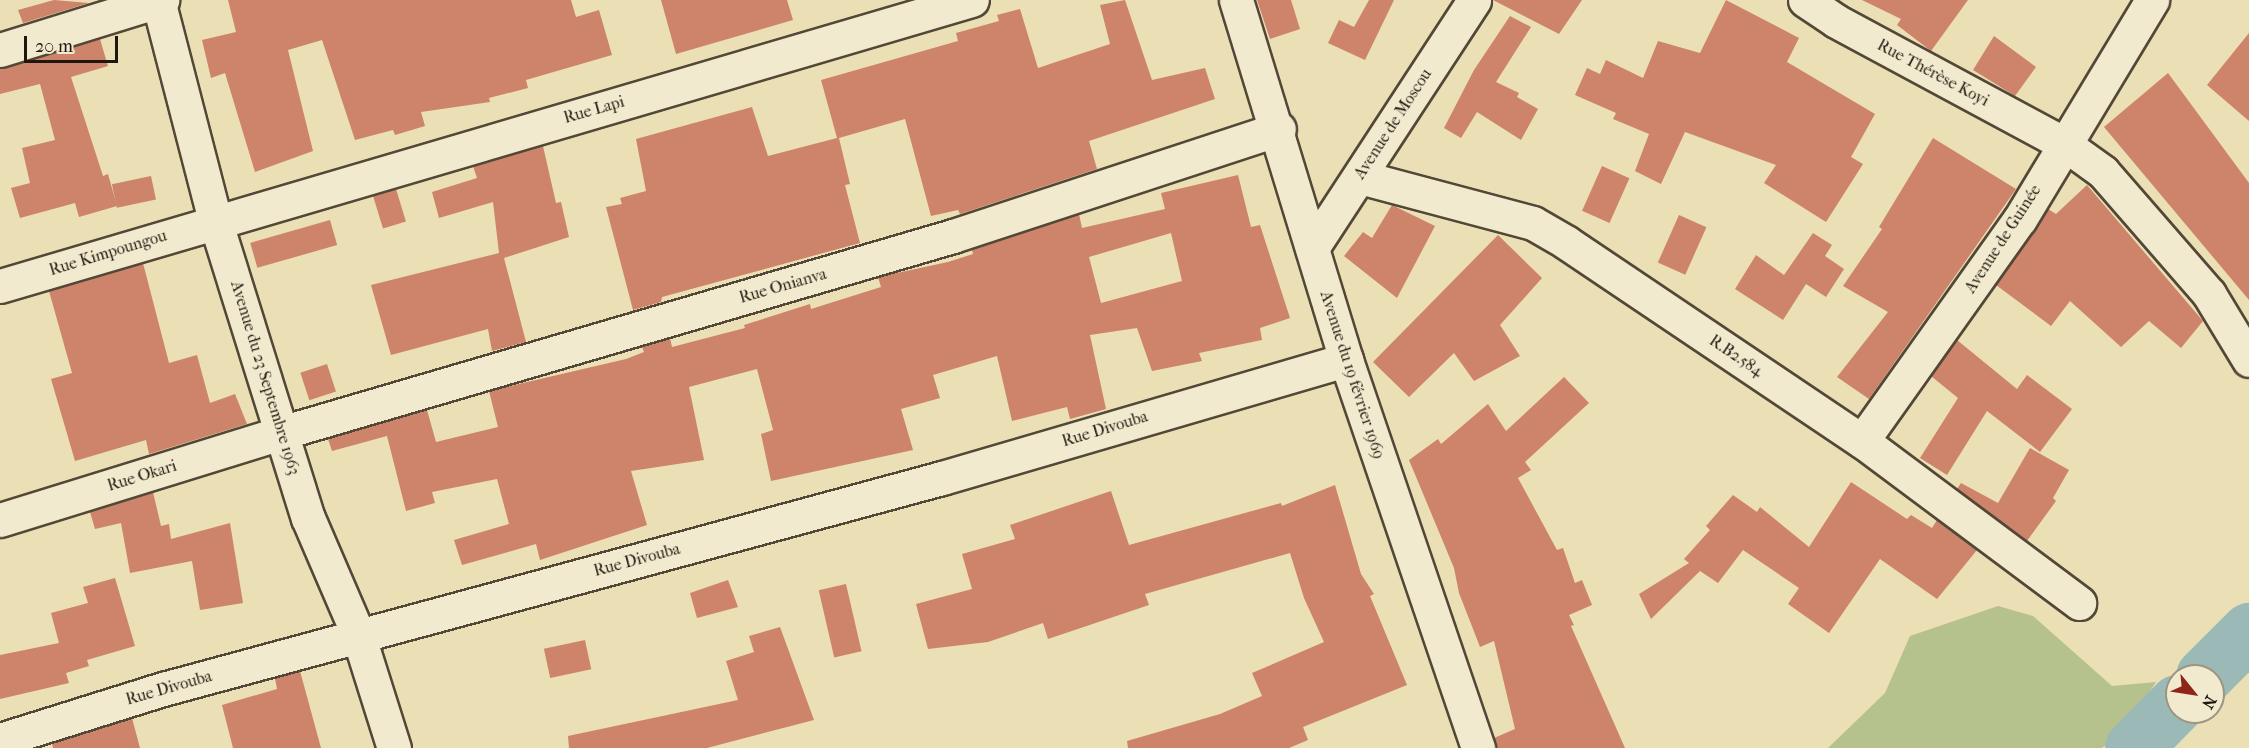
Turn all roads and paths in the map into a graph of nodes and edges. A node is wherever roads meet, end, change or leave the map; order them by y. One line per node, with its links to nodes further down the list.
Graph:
1 (160, 0): 7 (street); 11 (street, Avenue du 23 Septembre 1963)
2 (972, 0): 11 (street, Rue Lapi)
3 (1236, 0): 8 (street, Avenue du 19 février 1969)
4 (1474, 0): 10 (street, Avenue de Moscou)
5 (1805, 0): 9 (street, Rue Thérèse Koyi)
6 (2152, 0): 9 (street, Avenue de Guinée)
7 (0, 50)
8 (1279, 129): 12 (street, Avenue du 19 février 1969); 16 (street, Rue Onianva)
9 (2063, 143): 15 (street, Rue Thérèse Koyi); 17 (street, Avenue de Guinée)
10 (1360, 177): 12 (street, Avenue de Moscou); 17 (street, R.B2.584)
11 (215, 220): 13 (street, Rue Kimpoungou); 16 (street, Avenue du 23 Septembre 1963)
12 (1312, 248): 14 (street, Avenue du 19 février 1969)
13 (0, 286)
14 (1346, 360): 20 (street, Rue Divouba); 23 (street, Avenue du 19 février 1969)
15 (2249, 360)
16 (284, 432): 18 (street, Rue Okari); 20 (street, Avenue du 23 Septembre 1963)
17 (1862, 441): 19 (street, R.B2.584)
18 (0, 520)
19 (2079, 603)
20 (358, 634): 21 (street, Rue Divouba); 22 (street, Avenue du 23 Septembre 1963)
21 (0, 740)
22 (394, 748)
23 (1478, 748)

